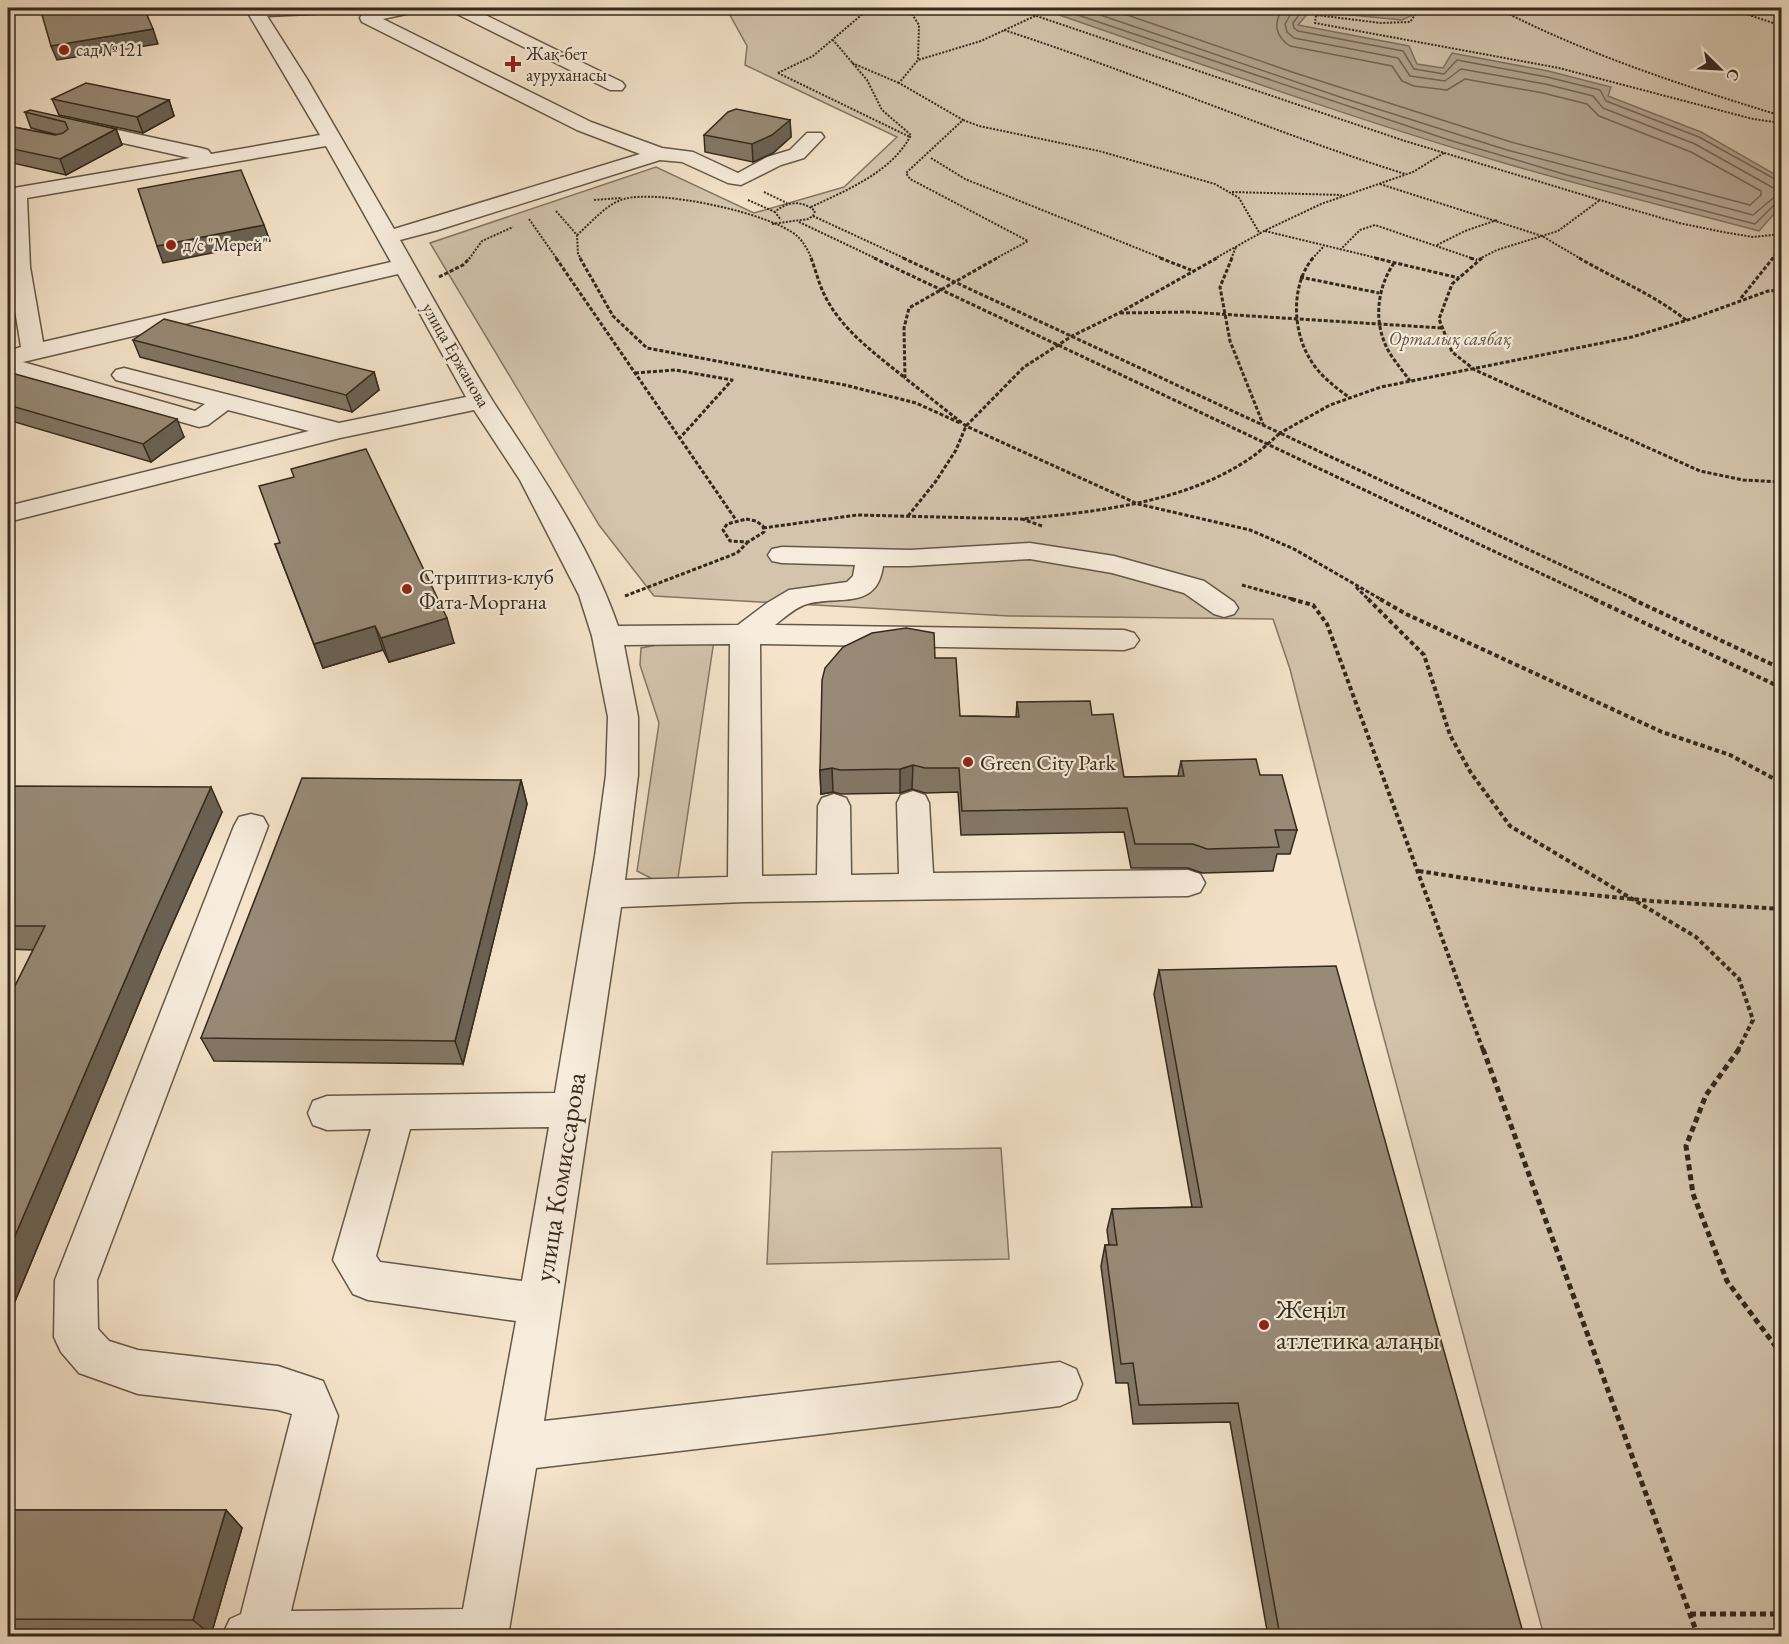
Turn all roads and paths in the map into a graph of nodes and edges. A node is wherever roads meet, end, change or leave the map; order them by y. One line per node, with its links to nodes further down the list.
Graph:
1 (331, 8): 11 (street)
2 (341, 8): 14 (street)
3 (409, 8): 14 (street)
4 (459, 8): 21 (street)
5 (843, 8): 12 (path)
6 (907, 8): 12 (path); 18 (path)
7 (1013, 8): 13 (path)
8 (1420, 8): 25 (path)
9 (1497, 8): 22 (path)
10 (1728, 8): 15 (path)
11 (254, 10): 28 (street, улица Ержанова)
12 (866, 12): 17 (path)
13 (1035, 16): 16 (path); 30 (path)
14 (368, 18): 31 (street)
15 (1782, 26)
16 (1004, 30): 18 (path); 35 (path)
17 (833, 40): 19 (path); 27 (path)
18 (918, 60): 20 (path)
19 (850, 62): 20 (path); 27 (path)
20 (899, 83): 23 (path)
21 (616, 86)
22 (1782, 116)
23 (963, 120): 38 (path); 78 (path)
24 (59, 123): 29 (street)
25 (1782, 123)
26 (814, 137): 31 (street)
27 (910, 137): 45 (path)
28 (331, 139): 33 (street); 64 (street, улица Ержанова)
29 (152, 144): 32 (street); 33 (street)
30 (1444, 153): 35 (path); 43 (path)
31 (659, 154): 64 (street)
32 (115, 155)
33 (218, 158): 39 (street)
34 (932, 158): 74 (path)
35 (1406, 175): 36 (path)
36 (1379, 184): 40 (path); 54 (path)
37 (606, 192): 41 (path)
38 (1231, 192): 40 (path); 60 (path)
39 (12, 194): 73 (street)
40 (1345, 195): 59 (path)
41 (626, 198): 58 (path); 62 (path)
42 (746, 199): 47 (path)
43 (1600, 200): 61 (path); 63 (path)
44 (565, 207): 46 (path)
45 (811, 207): 47 (path); 50 (path)
46 (556, 211): 49 (path); 62 (path)
47 (775, 212): 53 (path)
48 (525, 213): 52 (path)
49 (547, 214)
50 (813, 216): 56 (path); 78 (path)
51 (539, 217): 52 (path)
52 (530, 220): 55 (path); 95 (path)
53 (781, 220): 56 (path); 58 (path)
54 (1497, 220): 63 (path); 66 (path)
55 (524, 222)
56 (799, 222): 79 (path)
57 (518, 224): 75 (path)
58 (772, 224): 97 (path)
59 (1264, 231): 60 (path); 68 (path)
60 (1260, 234): 67 (path)
61 (1782, 234)
62 (577, 235): 103 (path)
63 (1542, 236): 70 (path); 86 (path)
64 (387, 237): 72 (street, улица Ержанова)
65 (1782, 243): 82 (path)
66 (1437, 245)
67 (1236, 246): 74 (path); 84 (path)
68 (1325, 246): 69 (path); 76 (path)
69 (1340, 250): 70 (path); 71 (path)
70 (1477, 260): 77 (path)
71 (1394, 263): 77 (path); 81 (path)
72 (404, 266): 91 (street); 101 (street, улица Ержанова)
73 (13, 268): 91 (street)
74 (1191, 270): 83 (path)
75 (439, 277)
76 (1300, 277): 81 (path); 85 (path)
77 (1459, 278): 88 (path)
78 (956, 281): 79 (path); 89 (path)
79 (939, 289): 90 (path); 97 (path)
80 (1782, 290): 82 (path)
81 (1379, 292): 87 (path)
82 (1740, 300): 86 (path)
83 (1119, 313): 84 (path); 89 (path)
84 (1225, 314): 85 (path); 102 (path)
85 (1297, 319): 87 (path); 99 (path)
86 (1686, 321): 94 (path)
87 (1380, 324): 88 (path); 98 (path)
88 (1443, 328): 94 (path)
89 (1072, 336): 90 (path); 102 (path)
90 (1057, 345): 103 (path); 107 (path)
91 (33, 351): 92 (street)
92 (8, 359)
93 (8, 365): 100 (street)
94 (1475, 370): 98 (path); 108 (path)
95 (634, 373): 106 (path); 106 (path)
96 (124, 375): 100 (street)
97 (905, 378): 103 (path)
98 (1411, 381): 99 (path)
99 (1350, 398): 105 (path)
100 (224, 401): 104 (street)
101 (481, 401): 104 (street); 123 (street, улица Ержанова)
102 (1264, 425): 105 (path)
103 (966, 426): 109 (path); 111 (path)
104 (339, 431): 110 (street)
105 (1280, 433): 107 (path); 125 (path)
106 (679, 438): 113 (path)
107 (1266, 444): 109 (path); 126 (path)
108 (1782, 482)
109 (1138, 504): 112 (path); 119 (path)
110 (8, 514)
111 (908, 516): 112 (path); 114 (path)
112 (1023, 519): 115 (path)
113 (736, 520): 114 (path); 116 (path)
114 (763, 528): 116 (path)
115 (1050, 528)
116 (747, 543): 121 (path)
117 (782, 555): 118 (street)
118 (870, 558): 120 (street); 122 (street)
119 (1351, 582): 128 (path); 138 (path)
120 (1230, 595): 132 (path)
121 (622, 597)
122 (745, 634): 123 (street); 124 (street); 136 (street)
123 (607, 636): 127 (street, улица Ержанова)
124 (1124, 640)
125 (1782, 669)
126 (1782, 688)
127 (622, 717): 137 (street, улица Комиссарова)
128 (1782, 783)
129 (912, 803): 135 (street)
130 (834, 806): 134 (street)
131 (251, 826): 151 (street)
132 (1419, 871): 138 (path); 147 (path)
133 (1188, 883): 135 (street)
134 (834, 887): 135 (street); 136 (street)
135 (915, 887)
136 (745, 889): 137 (street)
137 (606, 894): 140 (street, улица Комиссарова)
138 (1635, 899): 139 (path); 144 (path)
139 (1782, 909)
140 (570, 1110): 141 (street); 143 (street, улица Комиссарова)
141 (395, 1112): 142 (street); 143 (street)
142 (327, 1113)
143 (540, 1304): 146 (street, улица Комиссарова)
144 (1782, 1355)
145 (1060, 1384): 146 (street)
146 (517, 1447): 149 (street, улица Комиссарова)
147 (1690, 1614): 148 (path); 152 (path)
148 (1782, 1614)
149 (484, 1635): 151 (street)
150 (247, 1636): 151 (street)
151 (260, 1636)
152 (1698, 1636)

